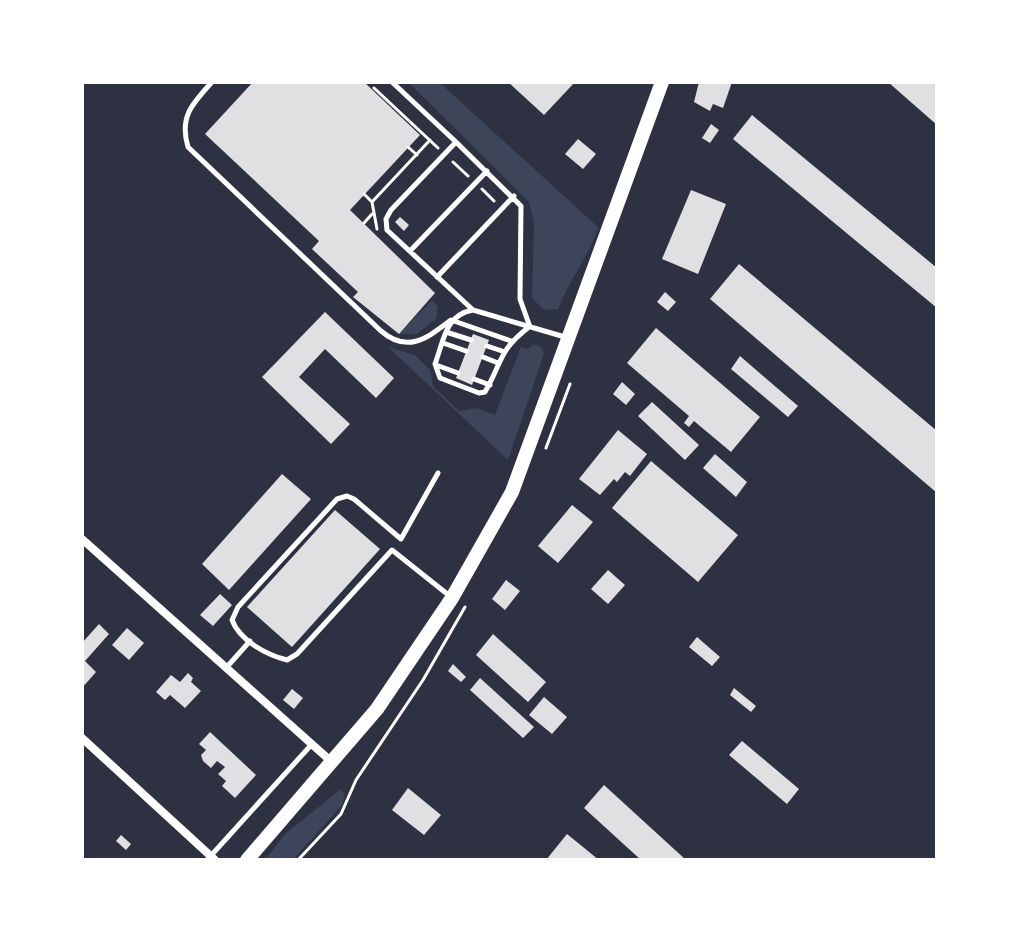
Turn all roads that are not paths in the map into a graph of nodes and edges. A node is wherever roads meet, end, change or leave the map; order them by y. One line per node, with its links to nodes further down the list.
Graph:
1 (212, 82): 10 (lane)
2 (392, 82): 4 (lane)
3 (662, 82): 13 (main road)
4 (456, 142): 5 (lane); 7 (lane)
5 (487, 171): 6 (lane); 7 (lane)
6 (514, 196): 8 (lane); 11 (lane)
7 (410, 251): 8 (lane)
8 (437, 277): 9 (lane)
9 (473, 310): 10 (lane); 11 (lane)
10 (451, 320): 12 (lane); 15 (lane)
11 (530, 327): 13 (lane); 15 (lane)
12 (446, 332): 14 (lane); 16 (lane)
13 (569, 338): 30 (main road)
14 (471, 340)
15 (511, 341): 19 (lane)
16 (443, 343): 18 (lane); 22 (lane)
17 (487, 346): 19 (lane)
18 (466, 351)
19 (502, 351): 21 (lane)
20 (483, 357): 21 (lane)
21 (498, 363): 25 (lane)
22 (435, 364): 23 (lane); 25 (lane)
23 (458, 373)
24 (474, 379): 25 (lane)
25 (490, 385)
26 (438, 473): 28 (lane)
27 (82, 539): 32 (street)
28 (401, 539): 29 (lane); 31 (lane)
29 (392, 550): 30 (lane); 31 (lane)
30 (452, 598): 35 (main road)
31 (250, 641): 32 (lane)
32 (226, 668): 34 (street)
33 (82, 738): 36 (street)
34 (312, 744): 35 (street); 36 (lane)
35 (333, 764): 37 (main road)
36 (211, 859)
37 (247, 860)

